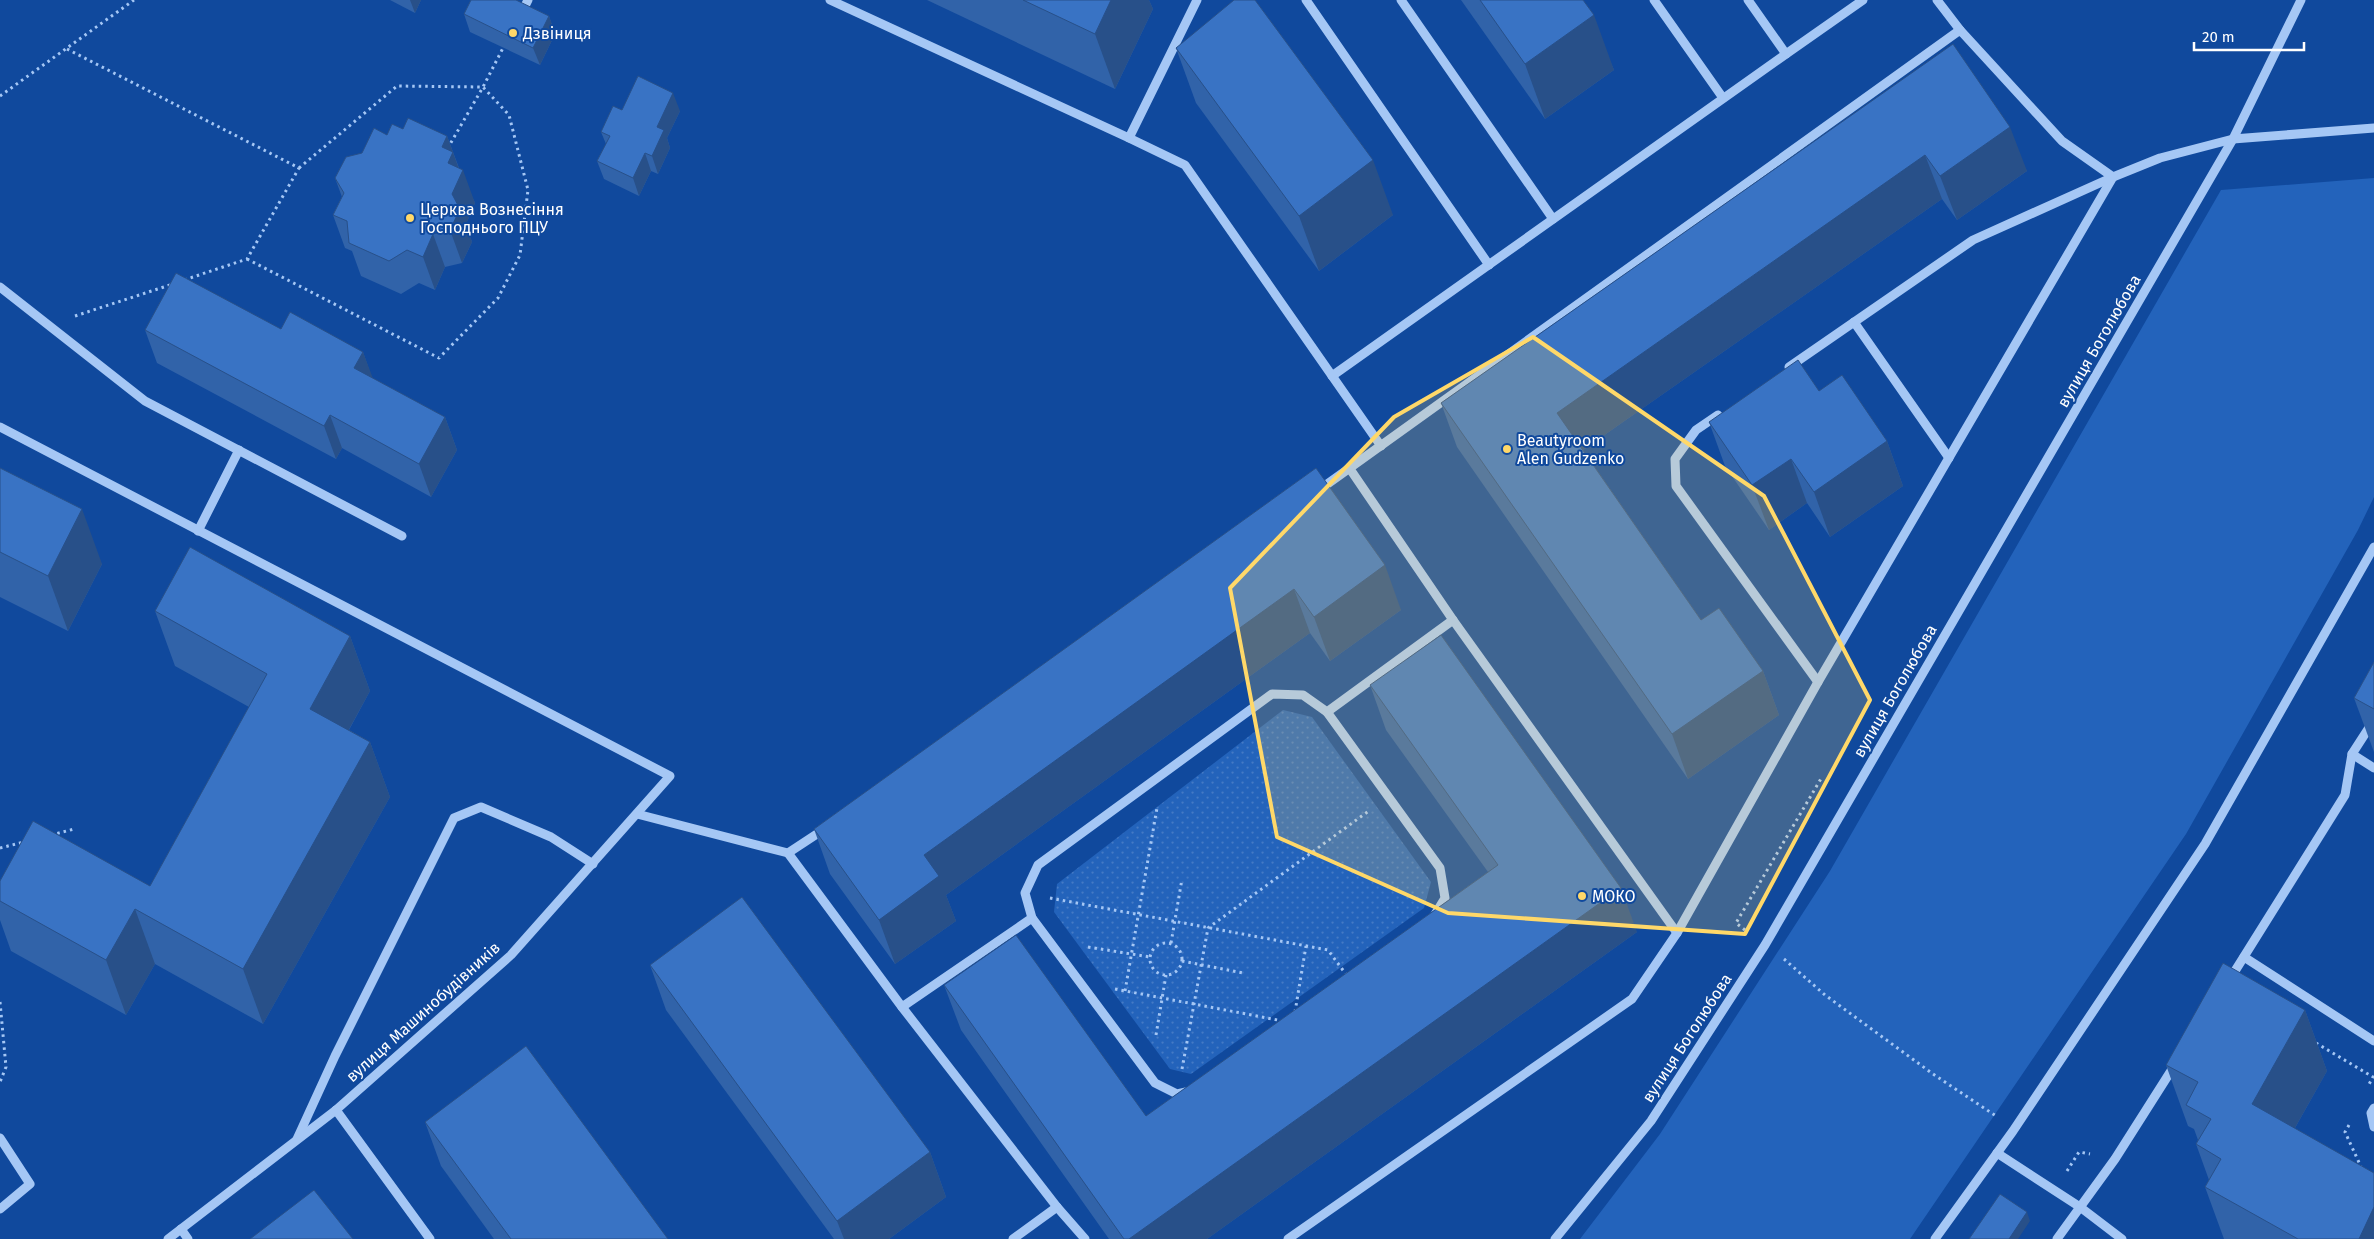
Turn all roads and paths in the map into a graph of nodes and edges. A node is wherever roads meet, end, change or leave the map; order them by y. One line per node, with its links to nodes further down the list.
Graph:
1 (134, 0): 15 (path)
2 (528, 0): 12 (street)
3 (830, 0): 21 (street)
4 (1197, 0): 21 (street)
5 (1306, 0): 28 (street)
6 (1401, 0): 26 (street)
7 (1654, 0): 19 (street)
8 (1748, 0): 16 (street)
9 (1864, 0): 16 (street)
10 (1937, 0): 13 (street)
11 (2301, 0): 22 (street, вулиця Боголюбова)
12 (519, 16)
13 (1960, 30): 25 (street); 36 (street)
14 (503, 48): 17 (path)
15 (67, 49): 18 (path); 24 (path)
16 (1786, 54): 19 (street)
17 (483, 87): 23 (path); 24 (path); 27 (path)
18 (0, 96)
19 (1723, 98): 26 (street)
20 (2374, 128): 22 (street)
21 (1129, 138): 33 (street)
22 (2233, 139): 25 (street); 70 (street, вулиця Боголюбова)
23 (445, 152)
24 (299, 168): 27 (path)
25 (2113, 177): 30 (street); 38 (street)
26 (1552, 219): 28 (street)
27 (247, 259): 31 (path)
28 (1489, 264): 33 (street)
29 (0, 287): 31 (street)
30 (1854, 322): 32 (street); 38 (street)
31 (48, 325): 37 (street)
32 (1783, 371)
33 (1332, 376): 36 (street)
34 (1728, 409): 45 (street)
35 (0, 427): 41 (street)
36 (1381, 446): 39 (street)
37 (239, 450): 41 (street); 42 (street)
38 (1949, 458): 45 (street)
39 (1350, 469): 40 (street); 44 (street)
40 (1309, 496)
41 (198, 531): 53 (street, вулиця Машинобудівників)
42 (402, 536)
43 (2374, 546): 102 (street)
44 (1453, 620): 46 (street); 68 (street)
45 (1818, 682): 68 (street)
46 (1327, 712): 50 (street); 52 (street)
47 (2374, 720): 48 (street)
48 (2352, 754): 49 (street); 74 (street)
49 (2374, 768)
50 (1163, 772): 62 (street); 63 (path)
51 (1822, 777): 70 (path)
52 (1389, 797): 66 (street); 67 (path)
53 (637, 814): 59 (street); 60 (street, вулиця Машинобудівників)
54 (837, 820): 59 (street)
55 (74, 829): 56 (path)
56 (46, 836)
57 (28, 841): 58 (path)
58 (0, 848)
59 (788, 853): 87 (street)
60 (593, 864): 99 (street, вулиця Машинобудівників); 104 (street)
61 (1182, 879): 65 (path)
62 (1025, 893): 63 (path); 64 (street)
63 (1139, 915): 65 (path); 73 (path)
64 (1032, 918): 81 (street); 87 (street)
65 (1174, 921): 67 (path); 69 (path)
66 (1428, 926)
67 (1208, 928): 71 (path); 77 (path)
68 (1677, 933): 118 (street)
69 (1171, 943): 75 (path); 76 (path)
70 (1765, 945): 102 (path); 119 (street, вулиця Боголюбова)
71 (1306, 946): 80 (path); 88 (path)
72 (1088, 947): 73 (path)
73 (1132, 954): 75 (path); 83 (path)
74 (2244, 956): 82 (street); 91 (street)
75 (1150, 957): 79 (path)
76 (1182, 961): 77 (path); 79 (path)
77 (1201, 966): 78 (path); 86 (path)
78 (1243, 973)
79 (1166, 975): 84 (path)
80 (1351, 981)
81 (1080, 983): 83 (path); 97 (street)
82 (2223, 990)
83 (1125, 991): 84 (path)
84 (1163, 998): 86 (path); 90 (path)
85 (0, 1002): 94 (path)
86 (1195, 1004): 89 (path); 97 (path)
87 (902, 1007): 109 (street)
88 (1295, 1013)
89 (1284, 1021)
90 (1156, 1035)
91 (2374, 1041)
92 (2313, 1042): 96 (path)
93 (2180, 1058): 106 (street)
94 (0, 1082)
95 (1199, 1088): 97 (street)
96 (2365, 1093)
97 (1177, 1094)
98 (2374, 1108): 101 (street)
99 (336, 1110): 104 (street, вулиця Машинобудівників); 115 (street)
100 (2353, 1116): 107 (path)
101 (2374, 1126)
102 (2013, 1131): 105 (street)
103 (0, 1138): 111 (street)
104 (295, 1142): 112 (street, вулиця Машинобудівників)
105 (1996, 1153): 110 (street); 120 (street)
106 (2115, 1159): 108 (path); 110 (street)
107 (2368, 1174)
108 (2063, 1178)
109 (1057, 1207): 116 (street); 117 (street)
110 (2080, 1207): 121 (street); 122 (street)
111 (0, 1208)
112 (181, 1229): 113 (street, вулиця Машинобудівників); 114 (street)
113 (168, 1239)
114 (188, 1239)
115 (430, 1239)
116 (1013, 1239)
117 (1085, 1239)
118 (1288, 1239)
119 (1555, 1239)
120 (1935, 1239)
121 (2057, 1239)
122 (2122, 1239)

